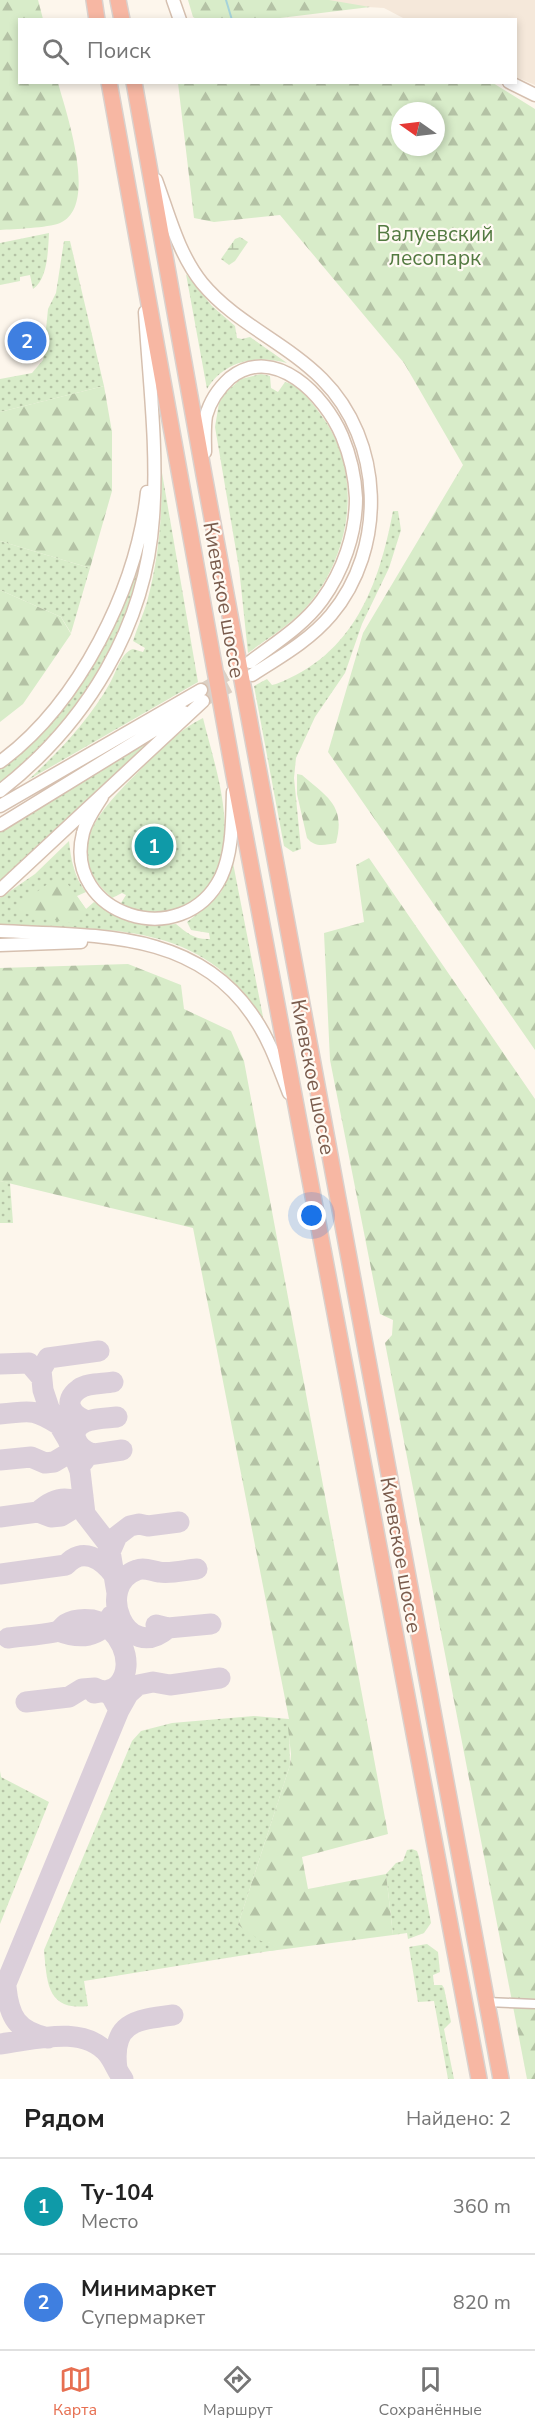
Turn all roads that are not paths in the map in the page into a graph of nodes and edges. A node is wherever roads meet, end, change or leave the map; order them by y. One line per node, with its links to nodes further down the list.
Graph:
1 (94, 0): 4 (highway)
2 (118, 0): 5 (highway)
3 (173, 0): 6 (main road)
4 (98, 18)
5 (122, 18)
6 (179, 18)
7 (109, 84): 12 (highway, Киевское шоссе)
8 (134, 84): 11 (highway, Киевское шоссе)
9 (513, 84): 10 (main road)
10 (535, 95)
11 (148, 156): 14 (highway, Киевское шоссе); 16 (main road)
12 (141, 257): 13 (main road); 19 (highway, Киевское шоссе)
13 (152, 431): 18 (main road); 20 (main road)
14 (204, 475): 15 (main road); 29 (highway, Киевское шоссе)
15 (250, 662)
16 (252, 675)
17 (202, 695): 21 (main road); 22 (main road); 23 (main road)
18 (0, 762)
19 (234, 776): 21 (main road); 28 (highway, Киевское шоссе)
20 (0, 791)
21 (102, 797): 24 (main road)
22 (0, 806)
23 (0, 825)
24 (0, 890)
25 (0, 931): 26 (main road)
26 (134, 941): 27 (main road); 28 (main road)
27 (0, 945)
28 (300, 1117): 31 (highway, Киевское шоссе)
29 (487, 2002): 30 (street); 32 (highway, Киевское шоссе)
30 (535, 2004)
31 (479, 2079)
32 (501, 2079)

